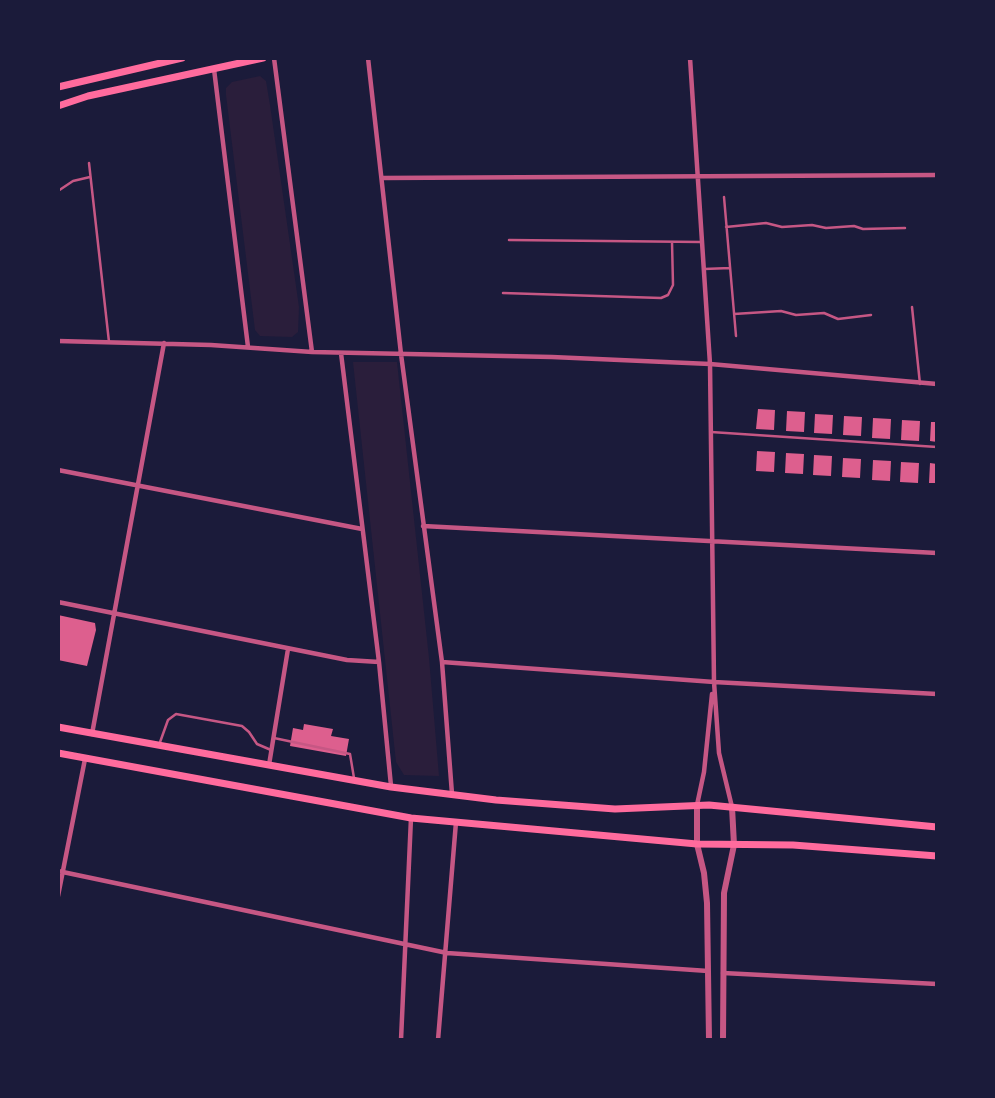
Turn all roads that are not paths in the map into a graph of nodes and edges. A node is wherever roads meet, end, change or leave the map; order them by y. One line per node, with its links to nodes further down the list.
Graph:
1 (182, 58): 7 (main road)
2 (263, 58): 6 (main road)
3 (274, 58): 32 (street)
4 (368, 58): 13 (street)
5 (690, 58): 12 (street)
6 (214, 69): 8 (main road); 31 (street)
7 (58, 87)
8 (58, 106)
9 (89, 163): 11 (lane)
10 (937, 175): 12 (street)
11 (90, 177): 14 (lane); 29 (lane)
12 (697, 177): 13 (street); 20 (street)
13 (383, 178): 34 (street)
14 (58, 191)
15 (724, 197): 16 (lane)
16 (726, 227): 17 (lane); 21 (lane)
17 (905, 228)
18 (509, 240): 19 (lane)
19 (672, 242): 20 (lane); 23 (lane)
20 (702, 242): 22 (street)
21 (730, 268): 22 (lane); 25 (lane)
22 (704, 269): 35 (street)
23 (503, 293)
24 (912, 307): 36 (lane)
25 (734, 314): 26 (lane); 27 (lane)
26 (871, 315)
27 (736, 336)
28 (58, 341): 29 (street)
29 (109, 342): 30 (street)
30 (164, 343): 31 (street); 41 (street)
31 (248, 347): 32 (street)
32 (312, 352): 33 (street)
33 (341, 353): 34 (street); 43 (street)
34 (401, 355): 35 (street); 42 (street)
35 (710, 364): 36 (street); 38 (street)
36 (919, 384): 37 (street)
37 (937, 384)
38 (711, 432): 39 (lane); 44 (street)
39 (937, 447)
40 (58, 470): 41 (street)
41 (136, 485): 43 (street); 47 (street)
42 (423, 526): 44 (street); 50 (street)
43 (362, 529): 49 (street)
44 (712, 543): 45 (street); 51 (street)
45 (937, 553)
46 (58, 603): 47 (street)
47 (115, 615): 48 (street); 54 (street)
48 (288, 649): 49 (street); 55 (street)
49 (379, 662): 62 (street)
50 (442, 662): 51 (street); 63 (street)
51 (714, 682): 52 (street); 64 (street); 65 (street)
52 (937, 694)
53 (58, 727): 54 (main road)
54 (92, 735): 56 (main road)
55 (273, 738): 57 (street); 61 (lane)
56 (158, 746): 57 (lane); 60 (main road)
57 (271, 750): 60 (street)
58 (58, 753): 59 (main road)
59 (86, 758): 66 (main road); 72 (street)
60 (269, 765): 61 (main road)
61 (355, 781): 62 (main road)
62 (391, 787): 63 (main road)
63 (452, 794): 64 (main road)
64 (697, 805): 65 (main road); 69 (street)
65 (732, 807): 68 (main road); 70 (street)
66 (411, 818): 67 (main road); 74 (street)
67 (456, 822): 69 (main road); 75 (street)
68 (937, 827)
69 (697, 844): 70 (main road); 76 (street)
70 (734, 845): 71 (main road); 77 (street)
71 (937, 856)
72 (60, 871): 73 (street); 74 (street)
73 (58, 896)
74 (405, 943): 75 (street); 79 (street)
75 (447, 953): 76 (street); 80 (street)
76 (708, 971): 81 (street)
77 (723, 973): 78 (street); 82 (street)
78 (937, 985)
79 (401, 1040)
80 (438, 1040)
81 (709, 1040)
82 (723, 1040)

